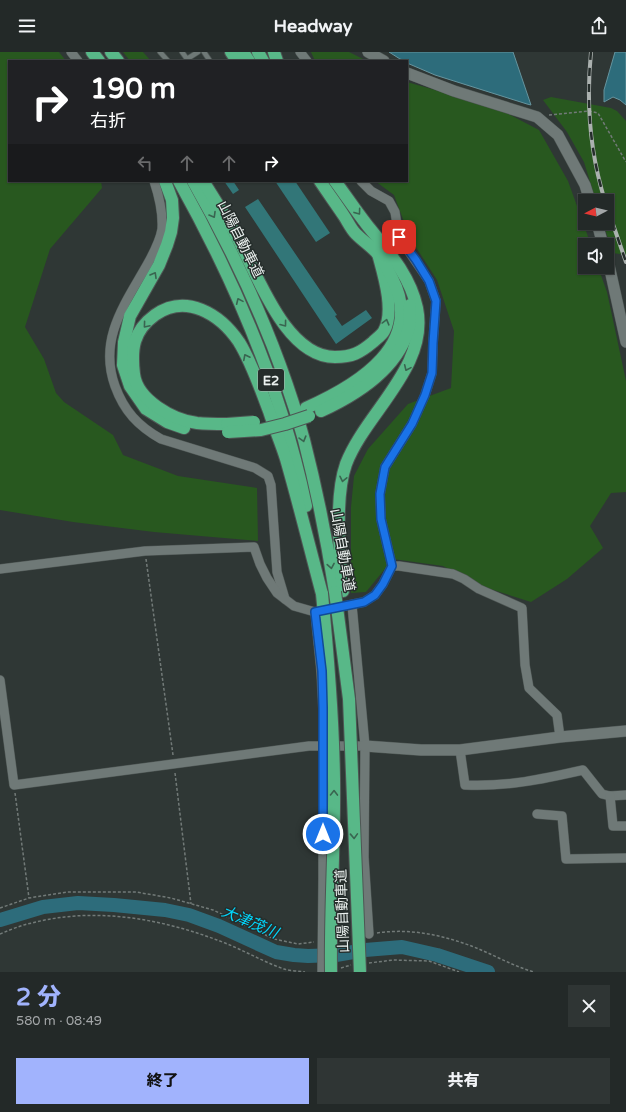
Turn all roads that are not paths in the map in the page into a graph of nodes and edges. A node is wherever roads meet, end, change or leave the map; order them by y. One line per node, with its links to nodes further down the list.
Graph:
1 (71, 52): 9 (street)
2 (92, 52): 10 (highway)
3 (111, 52): 11 (highway)
4 (160, 52): 12 (lane)
5 (182, 52): 13 (lane)
6 (198, 52): 13 (lane)
7 (300, 52): 14 (street)
8 (368, 52): 15 (street)
9 (77, 60)
10 (98, 60)
11 (117, 60)
12 (167, 60)
13 (186, 60)
14 (306, 60)
15 (382, 60)
16 (408, 73): 25 (street)
17 (154, 182): 36 (street)
18 (165, 182): 31 (highway, one-way to 18)
19 (180, 182): 35 (highway, 山陽自動車道 / E2, one-way to 19)
20 (194, 182): 34 (highway, 山陽自動車道 / E2, one-way to 34)
21 (204, 182): 26 (highway, one-way to 26)
22 (321, 182): 26 (highway)
23 (336, 182): 28 (highway, one-way to 28)
24 (362, 182): 32 (street)
25 (588, 194)
26 (378, 254): 30 (highway)
27 (611, 274): 29 (street)
28 (411, 290): 30 (highway); 34 (highway, one-way to 34)
29 (626, 342)
30 (308, 412): 31 (highway, bridge)
31 (228, 428): 35 (highway, one-way to 31)
32 (392, 566): 37 (street); 41 (street)
33 (0, 569): 36 (street)
34 (339, 591): 51 (highway, 山陽自動車道, one-way to 51, bridge)
35 (322, 594): 53 (highway, 山陽自動車道 / E2, one-way to 35, bridge)
36 (285, 599): 38 (street)
37 (352, 605): 38 (street); 43 (street)
38 (315, 612): 42 (street)
39 (0, 686): 42 (street)
40 (626, 732): 41 (street)
41 (560, 737): 44 (street)
42 (323, 746): 43 (street); 52 (street)
43 (365, 746): 44 (street); 50 (street)
44 (460, 750): 46 (street)
45 (626, 795): 46 (street)
46 (610, 796): 48 (street)
47 (537, 814): 49 (street)
48 (626, 826)
49 (626, 858)
50 (369, 934)
51 (359, 967)
52 (322, 969)
53 (331, 972)

